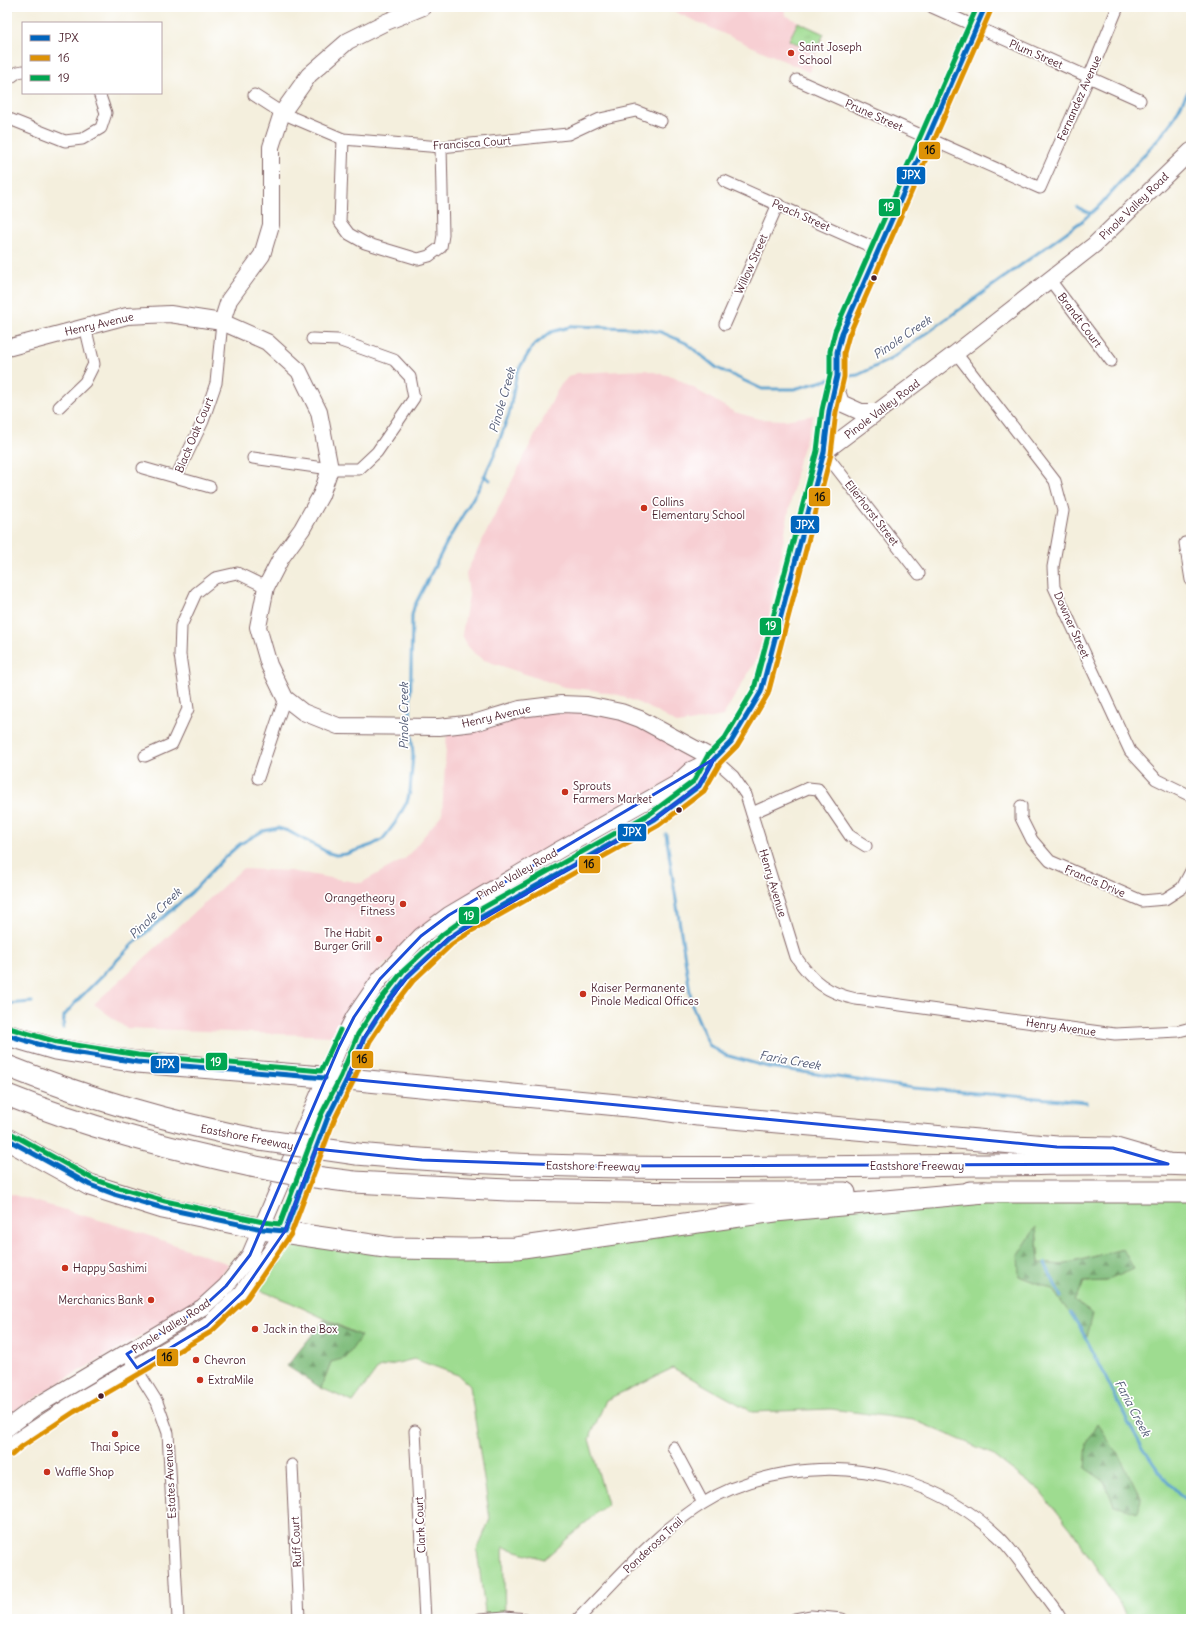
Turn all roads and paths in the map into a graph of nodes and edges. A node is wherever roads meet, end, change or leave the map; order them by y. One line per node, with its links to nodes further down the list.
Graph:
1 (423, 7): 13 (main road)
2 (932, 7): 5 (street, Plum Street)
3 (985, 7): 5 (main road)
4 (1118, 7): 7 (street, Fernandez Avenue)
5 (976, 28): 7 (street, Plum Street); 16 (main road)
6 (22, 72): 8 (street)
7 (1089, 77): 12 (street, Plum Street); 21 (street, Fernandez Avenue)
8 (7, 80)
9 (797, 80): 16 (street, Prune Street)
10 (99, 94): 14 (street)
11 (254, 95): 13 (street, Francisca Court)
12 (1140, 100)
13 (282, 113): 17 (street, Francisca Court); 25 (main road)
14 (7, 118)
15 (661, 121): 18 (street, Francisca Court)
16 (927, 138): 21 (street, Prune Street); 23 (main road)
17 (343, 139): 18 (street, Francisca Court); 18 (street)
18 (441, 147)
19 (1191, 151): 24 (main road, Pinole Valley Road)
20 (724, 181): 22 (street, Peach Street)
21 (1040, 188)
22 (778, 204): 23 (street, Peach Street); 26 (street, Willow Street)
23 (879, 250): 32 (main road)
24 (1050, 280): 30 (main road, Pinole Valley Road); 31 (street, Brandt Court)
25 (222, 322): 27 (main road, Henry Avenue); 38 (main road, Henry Avenue); 39 (street, Black Oak Court)
26 (725, 324)
27 (85, 326): 29 (main road, Henry Avenue); 33 (street)
28 (312, 339): 38 (street)
29 (7, 348)
30 (956, 353): 34 (main road, Pinole Valley Road); 49 (street, Downer Street)
31 (1110, 361)
32 (835, 386): 34 (main road); 35 (main road)
33 (59, 407)
34 (878, 412): 35 (main road, Pinole Valley Road)
35 (824, 452): 42 (street, Ellerhorst Street); 47 (main road, Pinole Valley Road)
36 (253, 458): 38 (street)
37 (143, 468): 39 (street, Black Oak Court)
38 (330, 469): 44 (main road, Henry Avenue)
39 (176, 477): 40 (street, Black Oak Court)
40 (210, 487)
41 (1185, 543): 43 (street)
42 (919, 574)
43 (1191, 580)
44 (266, 587): 45 (main road, Henry Avenue); 46 (street)
45 (285, 698): 47 (main road, Henry Avenue); 48 (street)
46 (145, 756)
47 (714, 759): 51 (street, Henry Avenue); 57 (main road, Pinole Valley Road); 58 (main road, Pinole Valley Road)
48 (258, 778)
49 (1191, 796)
50 (1021, 806): 53 (street, Francis Drive)
51 (752, 813): 52 (street); 54 (street, Henry Avenue)
52 (866, 846)
53 (1191, 871)
54 (1191, 1028)
55 (7, 1035): 57 (highway)
56 (7, 1066): 61 (highway, Eastshore Freeway, bridge)
57 (325, 1078): 58 (highway); 65 (main road, Pinole Valley Road)
58 (347, 1079): 61 (highway); 66 (main road, Pinole Valley Road)
59 (7, 1095): 63 (highway, bridge)
60 (7, 1139): 65 (highway)
61 (1168, 1164): 62 (highway, Eastshore Freeway)
62 (1191, 1164)
63 (985, 1192): 64 (highway); 66 (highway)
64 (1191, 1192)
65 (262, 1229): 66 (highway); 67 (main road, Pinole Valley Road)
66 (285, 1231): 68 (main road, Pinole Valley Road)
67 (127, 1354): 68 (street, Estates Avenue); 69 (main road, Pinole Valley Road)
68 (137, 1368): 72 (main road, Pinole Valley Road); 75 (street, Estates Avenue)
69 (7, 1428)
70 (415, 1431): 77 (street, Clark Court)
71 (673, 1447): 74 (street)
72 (7, 1450)
73 (292, 1465): 76 (street, Ruff Court)
74 (704, 1503): 80 (street, Ponderosa Trail); 83 (street, Ponderosa Trail)
75 (178, 1619)
76 (299, 1619)
77 (425, 1619)
78 (480, 1619): 79 (street)
79 (526, 1619)
80 (578, 1619)
81 (795, 1619): 82 (street)
82 (842, 1619)
83 (1061, 1619)

